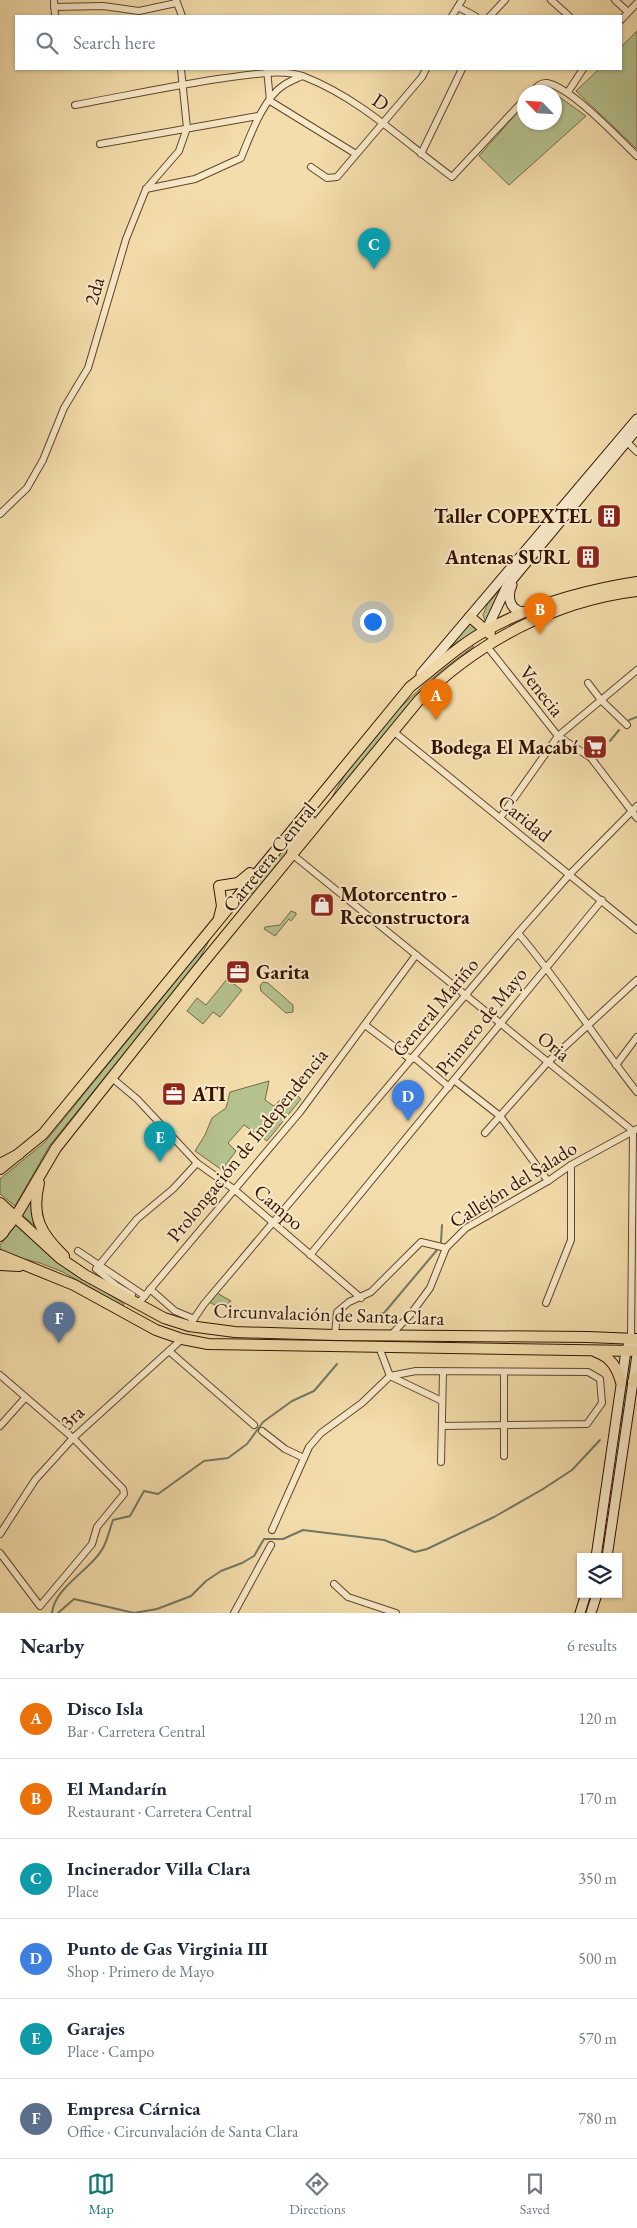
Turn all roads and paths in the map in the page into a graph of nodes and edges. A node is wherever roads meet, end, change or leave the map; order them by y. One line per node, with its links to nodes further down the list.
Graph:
1 (462, 0): 8 (street)
2 (505, 0): 13 (street)
3 (551, 0): 14 (street)
4 (615, 0): 9 (street)
5 (176, 1): 7 (street); 10 (street)
6 (637, 3): 9 (street)
7 (54, 4)
8 (458, 7): 11 (street); 12 (street)
9 (628, 12): 15 (street)
10 (182, 15)
11 (453, 15)
12 (473, 15)
13 (491, 15)
14 (568, 15)
15 (622, 19)
16 (180, 70): 22 (street, 2da)
17 (426, 70): 31 (street)
18 (462, 70): 35 (street)
19 (582, 70): 26 (street)
20 (267, 71): 21 (street, D); 22 (street, D); 27 (street)
21 (303, 76): 27 (street); 31 (street, D)
22 (182, 84): 28 (street, D); 32 (street, 2da)
23 (539, 85): 24 (street)
24 (552, 85)
25 (562, 89): 26 (street)
26 (568, 92): 36 (street)
27 (270, 101): 30 (street); 34 (street)
28 (75, 106)
29 (517, 107): 35 (street, D)
30 (258, 116): 32 (street); 38 (street)
31 (384, 123): 34 (street); 35 (street, D)
32 (187, 128): 33 (street); 38 (street, 2da)
33 (100, 144)
34 (356, 154): 37 (street)
35 (421, 154)
36 (637, 156)
37 (311, 167)
38 (146, 189): 43 (street, 2da)
39 (637, 419): 41 (main road)
40 (637, 430): 41 (main road)
41 (625, 439): 42 (street); 44 (main road); 50 (main road)
42 (637, 452)
43 (0, 514)
44 (516, 574): 49 (main road); 52 (main road)
45 (637, 582): 47 (main road, Carretera Central)
46 (637, 591): 47 (main road, Carretera Central)
47 (598, 593): 48 (main road, Carretera Central); 51 (main road, Carretera Central)
48 (538, 606): 49 (main road, Carretera Central); 51 (main road)
49 (522, 612): 52 (main road, Carretera Central)
50 (470, 617): 52 (main road); 58 (main road)
51 (542, 618): 53 (main road, Carretera Central)
52 (486, 630): 53 (main road); 56 (main road); 58 (main road, Carretera Central)
53 (500, 638): 54 (main road, Carretera Central)
54 (486, 646): 56 (main road, Carretera Central); 62 (street, Venecia)
55 (637, 670): 59 (street)
56 (445, 674): 61 (main road, Carretera Central)
57 (588, 683): 59 (street)
58 (410, 687): 63 (main road, Carretera Central)
59 (601, 700): 60 (street); 62 (street)
60 (627, 726)
61 (393, 731): 66 (street, Caridad); 68 (main road, Carretera Central)
62 (558, 736): 65 (street, Venecia); 66 (street)
63 (335, 778): 68 (main road); 69 (main road, Carretera Central)
64 (637, 806): 65 (street, General Mariño)
65 (631, 811): 67 (street, Venecia); 70 (street, General Mariño)
66 (500, 818): 70 (street, Caridad)
67 (637, 818)
68 (293, 855): 73 (main road, Carretera Central); 77 (street, Oria)
69 (272, 856): 72 (main road, Carretera Central); 74 (main road)
70 (570, 874): 71 (street, Caridad); 76 (street, General Mariño)
71 (602, 900): 75 (street, Caridad); 78 (street, Primero de Mayo)
72 (232, 903): 73 (main road); 74 (main road, Carretera Central)
73 (245, 914): 90 (main road, Carretera Central)
74 (217, 922): 97 (main road, Carretera Central)
75 (637, 930)
76 (518, 933): 78 (street); 82 (street, General Mariño)
77 (416, 955): 82 (street, Oria); 84 (street, Prolongación de Independencia)
78 (546, 966): 83 (street, Primero de Mayo); 85 (street)
79 (637, 980): 80 (street)
80 (632, 987): 81 (street); 85 (street)
81 (637, 993)
82 (466, 996): 83 (street, Oria); 87 (street, General Mariño)
83 (500, 1023): 88 (street, Oria); 91 (street, Primero de Mayo)
84 (365, 1025): 87 (street); 105 (street, Prolongación de Independencia)
85 (588, 1026): 88 (street); 89 (street)
86 (637, 1037): 89 (street)
87 (413, 1059): 92 (street); 108 (street, General Mariño)
88 (548, 1062): 94 (street); 95 (street, Oria)
89 (616, 1066): 93 (street)
90 (112, 1078): 99 (street, Campo); 103 (main road, Carretera Central)
91 (454, 1080): 92 (street, Primero de Mayo); 94 (street)
92 (449, 1087): 114 (street, Primero de Mayo)
93 (637, 1092)
94 (500, 1116): 96 (street); 104 (street)
95 (635, 1130): 98 (street); 101 (street, Callejón del Salado)
96 (485, 1132)
97 (19, 1154): 100 (main road); 102 (main road, Carretera Central)
98 (635, 1157): 112 (street)
99 (197, 1163): 105 (street, Campo); 116 (street)
100 (0, 1164)
101 (571, 1165): 104 (street, Callejón del Salado); 122 (street)
102 (0, 1169)
103 (43, 1170): 107 (main road, Carretera Central); 118 (main road)
104 (548, 1181): 110 (street, Callejón del Salado)
105 (235, 1190): 108 (street, Campo); 119 (street, Prolongación de Independencia)
106 (0, 1204): 107 (main road, Circunvalación de Santa Clara); 109 (main road)
107 (16, 1216): 109 (main road, Carretera Central); 118 (main road, Circunvalación de Santa Clara)
108 (273, 1223): 114 (street, Campo); 123 (street, General Mariño)
109 (1, 1234)
110 (446, 1248): 120 (street); 125 (street, Callejón del Salado)
111 (78, 1251): 116 (street)
112 (634, 1252): 127 (street)
113 (0, 1255): 117 (main road, Circunvalación de Santa Clara)
114 (310, 1255): 120 (street, Campo)
115 (0, 1265): 117 (main road)
116 (99, 1265): 121 (street)
117 (31, 1267): 126 (main road, Circunvalación de Santa Clara)
118 (77, 1269): 121 (main road, Circunvalación de Santa Clara)
119 (150, 1289): 121 (street, Prolongación de Independencia); 123 (street)
120 (360, 1298): 124 (street)
121 (141, 1300): 123 (main road, Circunvalación de Santa Clara)
122 (546, 1303)
123 (191, 1322): 124 (main road, Circunvalación de Santa Clara)
124 (335, 1335): 125 (main road, Circunvalación de Santa Clara)
125 (391, 1335): 127 (main road, Circunvalación de Santa Clara)
126 (182, 1339): 128 (main road, Circunvalación de Santa Clara); 131 (street, 3ra)
127 (634, 1339): 130 (main road); 132 (main road)
128 (380, 1347): 129 (main road, Circunvalación de Santa Clara); 137 (street)
129 (588, 1350): 132 (main road, Circunvalación de Santa Clara); 139 (main road)
130 (637, 1350): 132 (main road, Circunvalación de Santa Clara)
131 (169, 1351): 142 (street); 147 (street, 3ra)
132 (626, 1351): 139 (main road)
133 (637, 1355): 138 (main road)
134 (443, 1372): 135 (street); 137 (street); 141 (street)
135 (504, 1372): 143 (street); 143 (street)
136 (0, 1375): 140 (street)
137 (390, 1376): 141 (street); 149 (street)
138 (635, 1379): 156 (main road)
139 (621, 1382): 155 (main road)
140 (26, 1398): 144 (street); 147 (street)
141 (442, 1401): 145 (street)
142 (254, 1425)
143 (504, 1425): 145 (street); 148 (street)
144 (0, 1426)
145 (442, 1426): 150 (street)
146 (262, 1431): 149 (street)
147 (73, 1438): 152 (street, 3ra); 154 (street)
148 (504, 1456)
149 (304, 1458): 151 (street)
150 (442, 1462)
151 (272, 1530)
152 (0, 1534)
153 (271, 1545): 160 (street)
154 (0, 1553)
155 (597, 1553)
156 (608, 1553)
157 (334, 1584): 161 (street)
158 (585, 1598): 162 (main road)
159 (596, 1598): 163 (main road)
160 (234, 1613)
161 (396, 1613)
162 (580, 1613)
163 (591, 1613)

